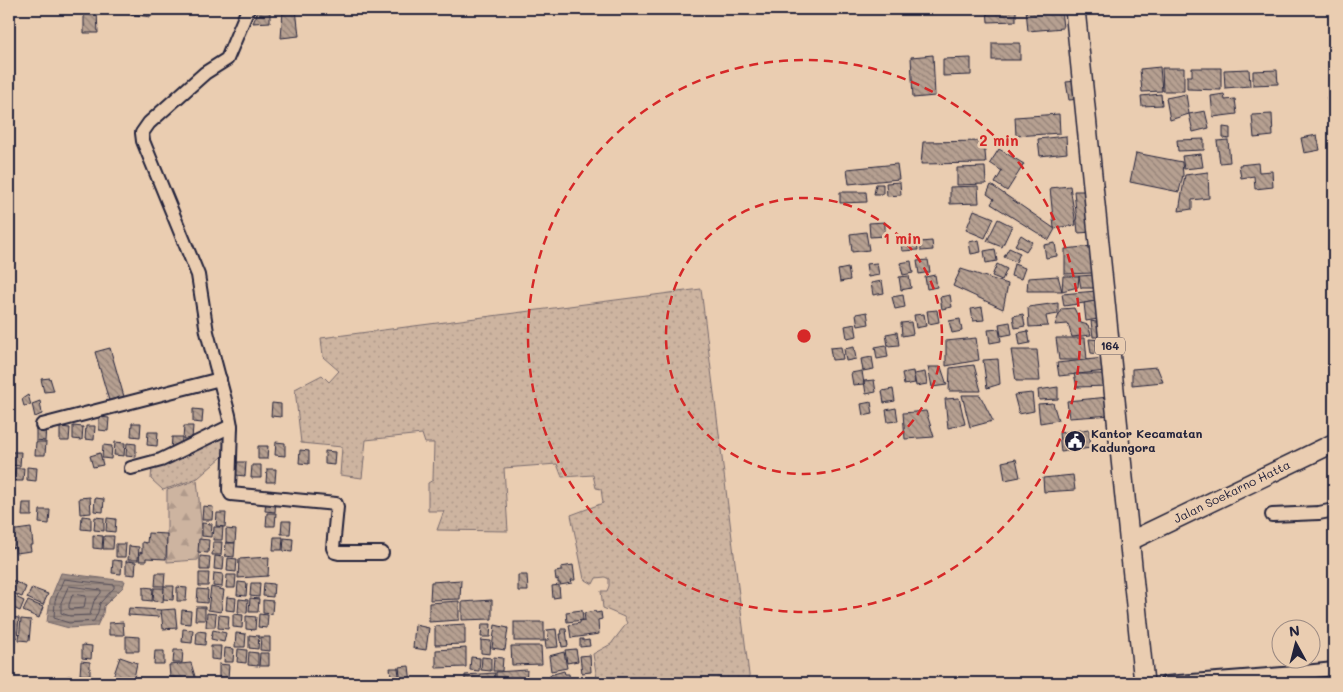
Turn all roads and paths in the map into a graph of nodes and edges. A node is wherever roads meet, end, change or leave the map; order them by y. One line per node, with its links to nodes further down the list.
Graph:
1 (248, 9): 3 (street)
2 (1075, 9): 10 (main road, 164)
3 (220, 379): 4 (street); 5 (street)
4 (42, 425)
5 (231, 426): 7 (street); 11 (street)
6 (1334, 442): 10 (street, Jalan Soekarno Hatta)
7 (131, 468)
8 (1334, 510): 9 (street)
9 (1272, 515)
10 (1130, 541): 13 (main road, 164)
11 (382, 553)
12 (1334, 669): 14 (street)
13 (1144, 683)
14 (1166, 683)

